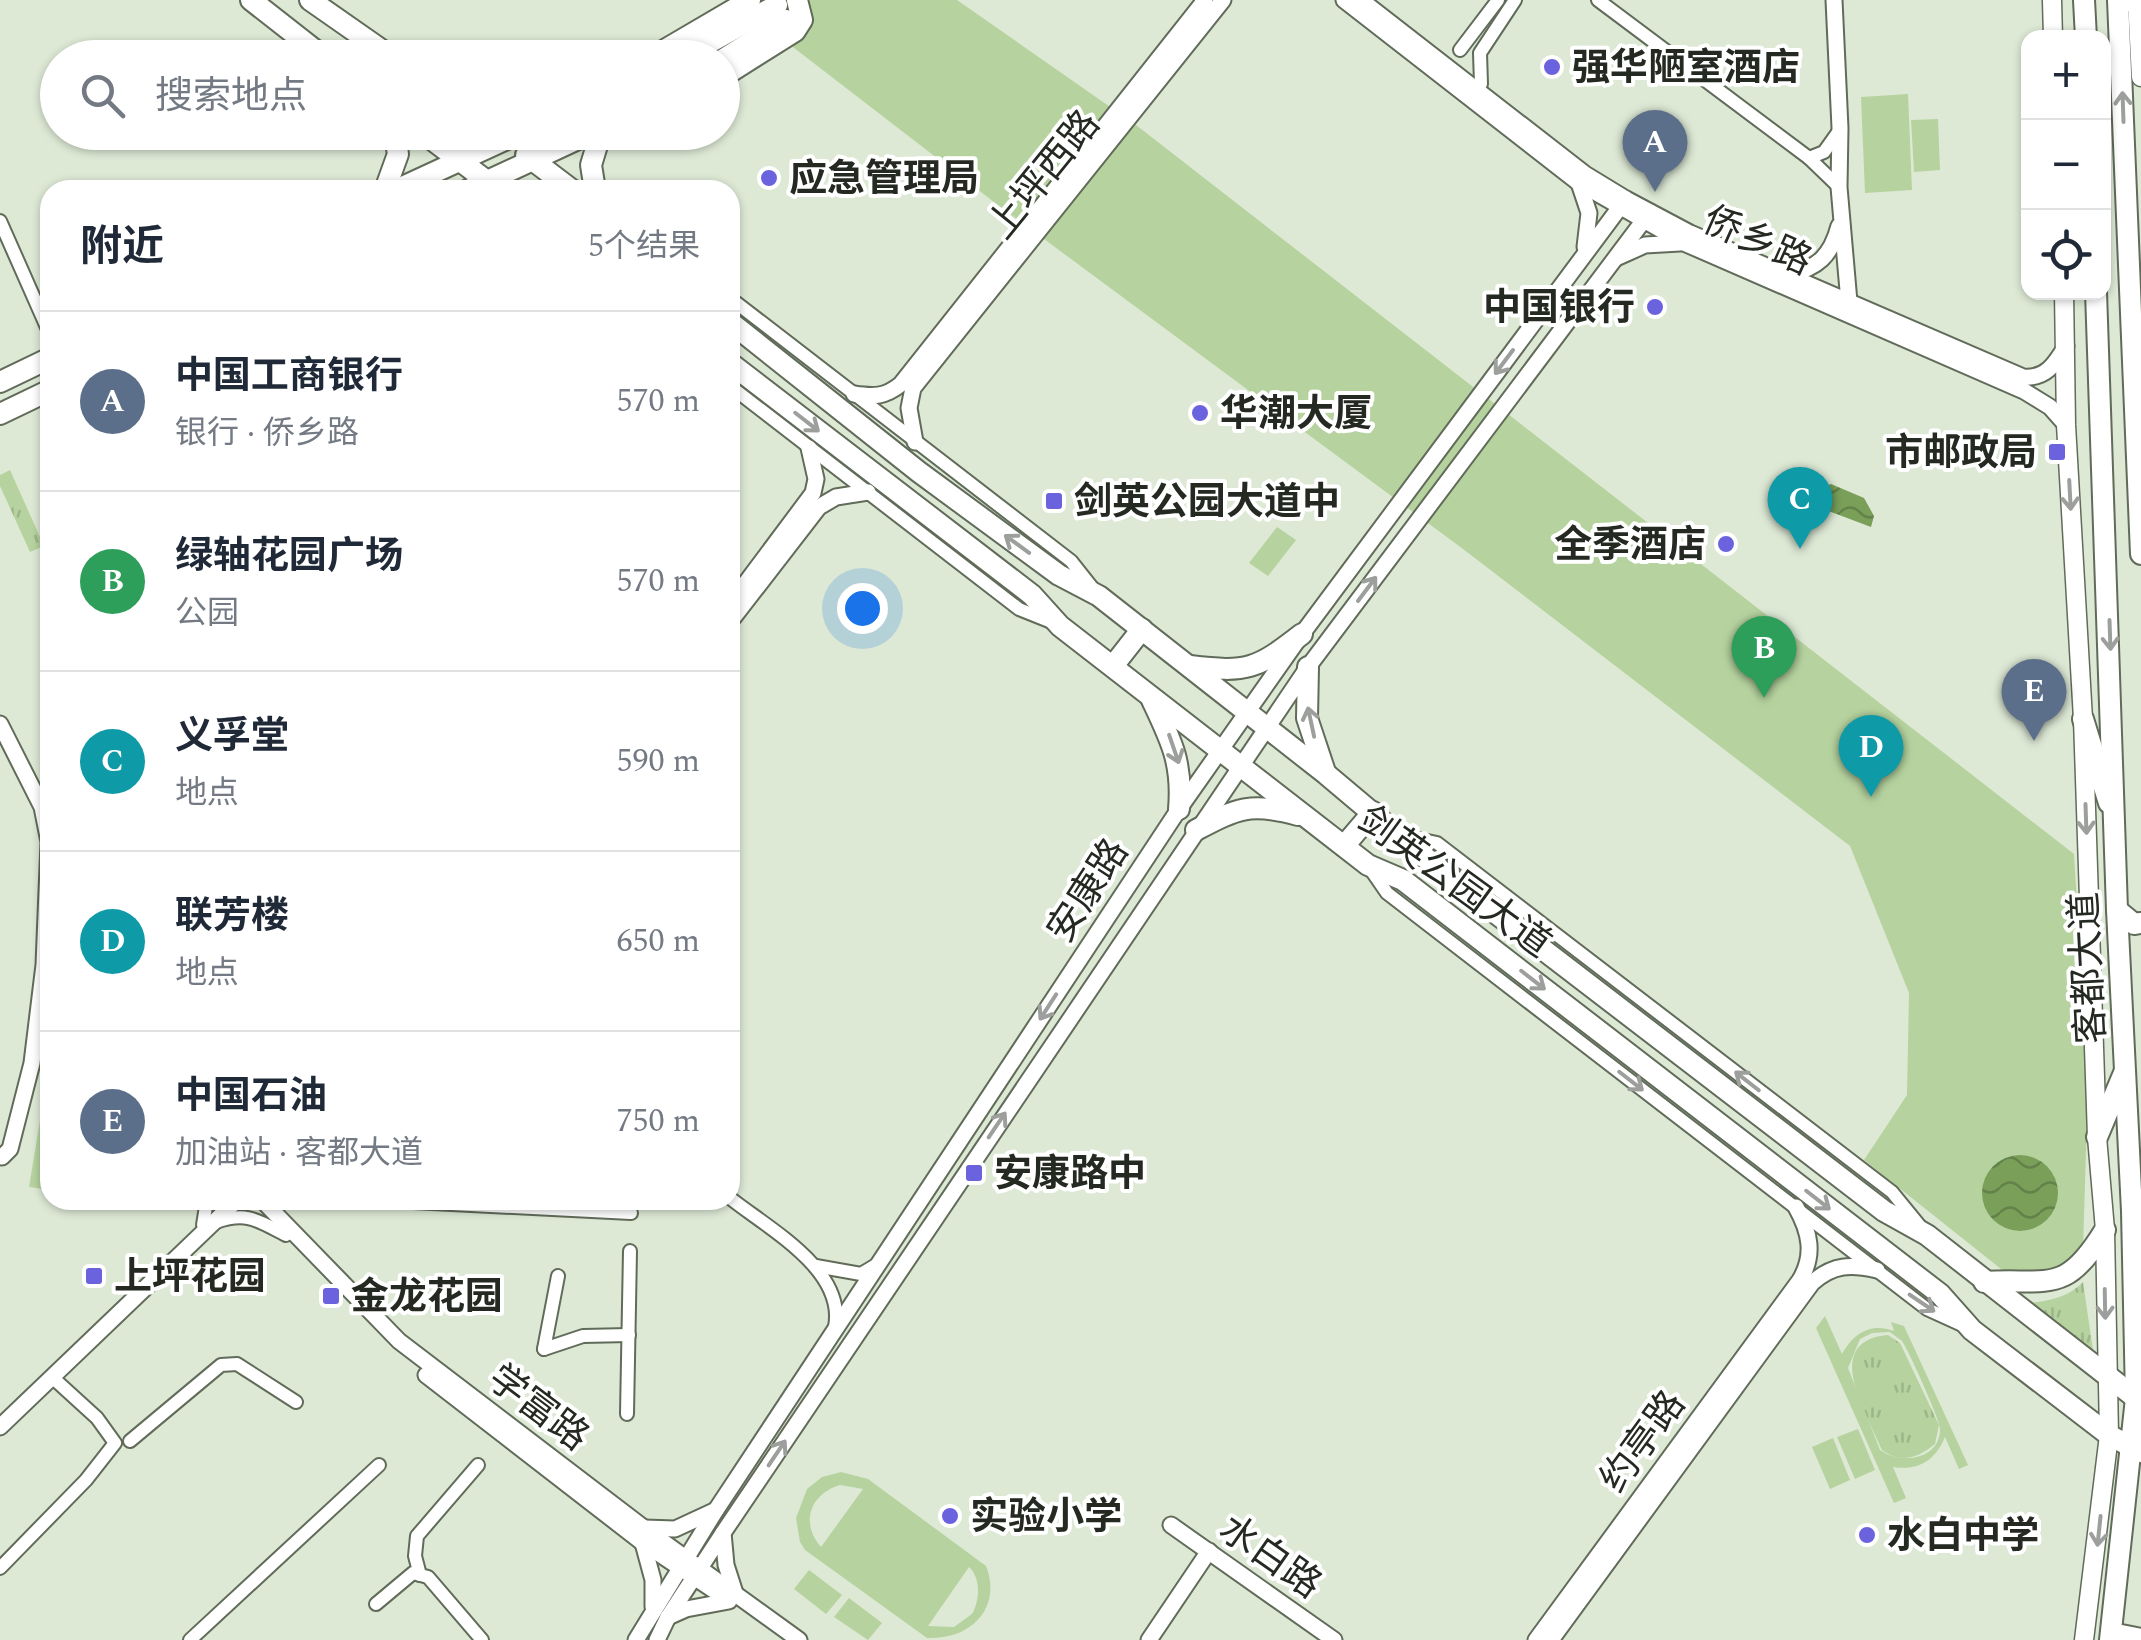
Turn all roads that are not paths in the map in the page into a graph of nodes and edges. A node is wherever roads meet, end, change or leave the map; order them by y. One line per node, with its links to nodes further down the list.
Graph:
1 (251, 0): 18 (main road)
2 (310, 0): 19 (main road)
3 (750, 0): 20 (main road)
4 (1205, 0): 65 (street, 上坪西路)
5 (1222, 0): 65 (street, 上坪西路)
6 (1344, 0): 43 (street, 侨乡路)
7 (1361, 0): 45 (street, 侨乡路)
8 (1498, 0): 23 (street)
9 (1515, 0): 26 (street)
10 (1598, 0): 34 (street)
11 (1834, 0): 27 (street)
12 (2052, 0): 16 (main road)
13 (2084, 0): 17 (main road)
14 (2132, 1): 25 (main road); 75 (main road, one-way to 14)
15 (787, 8): 21 (main road); 22 (main road); 24 (main road)
16 (2054, 30)
17 (2086, 30)
18 (301, 40)
19 (367, 40)
20 (681, 40)
21 (720, 40)
22 (740, 46)
23 (1460, 50)
24 (740, 66)
25 (2141, 78)
26 (1482, 84)
27 (1840, 128): 34 (street); 44 (street)
28 (397, 150): 37 (main road)
29 (446, 150): 36 (main road)
30 (480, 150): 36 (main road)
31 (523, 150): 35 (main road)
32 (554, 150): 35 (main road)
33 (597, 150): 42 (main road)
34 (1809, 158): 44 (street)
35 (533, 160): 40 (main road); 41 (main road)
36 (460, 161): 38 (main road); 39 (main road)
37 (389, 180)
38 (418, 180)
39 (478, 180)
40 (497, 180)
41 (559, 180)
42 (594, 180)
43 (1579, 183): 45 (street, 侨乡路); 51 (street)
44 (1838, 186): 47 (street)
45 (1622, 204): 46 (street, 侨乡路); 51 (street, 安康路)
46 (1646, 216): 49 (street, 侨乡路); 50 (street, 安康路); 52 (street, 侨乡路)
47 (1841, 217): 52 (street); 56 (street)
48 (0, 221): 58 (street)
49 (1684, 244): 50 (street); 64 (street, 侨乡路)
50 (1613, 260): 53 (street, 安康路)
51 (1578, 262): 53 (street); 81 (street, 安康路, one-way to 81)
52 (1787, 275): 56 (street, 侨乡路)
53 (1594, 285): 84 (street, 安康路, one-way to 53)
54 (2064, 300): 60 (main road)
55 (2096, 300): 98 (main road, 客都大道, one-way to 98)
56 (1849, 302): 64 (street, 侨乡路)
57 (740, 306): 67 (street)
58 (40, 311)
59 (740, 330): 77 (main road, 剑英公园大道, one-way to 59)
60 (2066, 346): 64 (street); 70 (main road)
61 (40, 363): 63 (main road)
62 (740, 371): 79 (main road, 剑英公园大道, one-way to 79)
63 (0, 382)
64 (2024, 384): 70 (street)
65 (907, 386): 67 (street); 71 (street)
66 (740, 394): 72 (street)
67 (854, 394): 71 (street)
68 (40, 395): 69 (main road)
69 (0, 414)
70 (2066, 424): 87 (main road, one-way to 87)
71 (916, 442): 77 (street)
72 (809, 448): 73 (street); 74 (street)
73 (868, 492): 74 (street); 79 (street)
74 (813, 505): 76 (street); 78 (street)
75 (2141, 554)
76 (740, 592)
77 (1099, 596): 80 (main road, 剑英公园大道)
78 (740, 608)
79 (1060, 626): 82 (main road, 剑英公园大道)
80 (1142, 629): 82 (main road); 83 (main road, 剑英公园大道)
81 (1302, 634): 83 (main road); 86 (street, 安康路)
82 (1113, 666): 85 (main road, 剑英公园大道)
83 (1189, 666): 86 (main road, 剑英公园大道)
84 (1308, 667): 89 (street, 安康路); 92 (main road, one-way to 84)
85 (1149, 693): 90 (main road, 剑英公园大道); 94 (main road, one-way to 94)
86 (1247, 712): 89 (main road, 剑英公园大道); 90 (street, 安康路)
87 (2083, 718): 98 (main road); 110 (main road, one-way to 110)
88 (0, 724): 93 (street)
89 (1266, 727): 91 (street, 安康路); 92 (main road, 剑英公园大道)
90 (1221, 750): 91 (main road, 剑英公园大道); 94 (street, 安康路)
91 (1240, 765): 96 (main road, 剑英公园大道); 97 (street, 安康路)
92 (1326, 774): 95 (main road, 剑英公园大道)
93 (40, 803)
94 (1179, 809): 129 (street, 安康路, one-way to 129)
95 (1372, 812): 99 (main road, 剑英公园大道); 100 (main road)
96 (1307, 817): 97 (main road); 100 (main road, 剑英公园大道)
97 (1196, 830): 151 (street, 安康路, one-way to 97)
98 (2117, 832): 102 (main road, 客都大道)
99 (1400, 835): 111 (main road, 剑英公园大道); 127 (street, one-way to 99)
100 (1344, 846): 101 (main road, 剑英公园大道)
101 (1368, 865): 113 (main road, 剑英公园大道, one-way to 113); 115 (street, one-way to 115)
102 (2118, 910): 103 (main road); 105 (main road, 客都大道)
103 (2141, 923)
104 (2141, 942): 105 (main road)
105 (2119, 947): 109 (main road, 客都大道)
106 (40, 998): 108 (street)
107 (40, 1062): 108 (street)
108 (32, 1063): 112 (street)
109 (2126, 1067): 110 (main road); 140 (main road, 客都大道)
110 (2097, 1137): 125 (main road)
111 (1790, 1139): 113 (main road); 127 (main road, 剑英公园大道)
112 (1, 1157)
113 (1769, 1162): 135 (main road, 剑英公园大道, one-way to 135)
114 (740, 1206): 130 (street)
115 (1796, 1207): 131 (street); 133 (street)
116 (207, 1210): 124 (street)
117 (220, 1210): 124 (street)
118 (225, 1210): 124 (street)
119 (267, 1210): 126 (street, 学富路)
120 (269, 1210): 155 (street, 学富路)
121 (280, 1210): 126 (street)
122 (598, 1210): 123 (street)
123 (631, 1213)
124 (208, 1224): 126 (street); 139 (street); 143 (street)
125 (2104, 1230): 134 (main road); 138 (main road, one-way to 138)
126 (284, 1231): 155 (street, 学富路)
127 (1927, 1235): 134 (main road, 剑英公园大道)
128 (630, 1251): 137 (street)
129 (879, 1264): 130 (street); 136 (street, 安康路)
130 (816, 1266): 136 (street)
131 (1877, 1270): 133 (street); 135 (street, one-way to 135)
132 (558, 1276): 137 (street)
133 (1806, 1282): 177 (street, 约亭路); 178 (street, 约亭路)
134 (1984, 1282): 138 (main road, 剑英公园大道)
135 (1972, 1330): 145 (main road, 剑英公园大道)
136 (834, 1331): 150 (street, 安康路)
137 (628, 1335): 142 (street)
138 (2106, 1376): 140 (main road, 剑英公园大道); 145 (main road)
139 (52, 1377): 144 (street); 158 (street)
140 (2139, 1400): 147 (main road, 客都大道)
141 (296, 1402): 146 (street)
142 (627, 1414)
143 (0, 1419)
144 (0, 1427)
145 (2109, 1434): 147 (main road, 剑英公园大道); 179 (main road, one-way to 179)
146 (130, 1441)
147 (2137, 1450): 161 (main road, 客都大道)
148 (379, 1465): 169 (street)
149 (478, 1465): 160 (street)
150 (742, 1470): 151 (street); 152 (street, 安康路)
151 (758, 1481): 154 (street, 安康路)
152 (716, 1510): 155 (street); 157 (street, 安康路)
153 (1172, 1525): 156 (street, 水白路)
154 (722, 1534): 159 (street, 安康路); 163 (street)
155 (643, 1535): 157 (street, 学富路); 165 (street)
156 (1209, 1551): 175 (street); 176 (street, 水白路)
157 (682, 1563): 159 (street, 学富路); 163 (street, 学富路); 165 (street, 安康路)
158 (0, 1568)
159 (700, 1568): 163 (street, 学富路); 166 (street, 安康路)
160 (420, 1575): 164 (street); 170 (street)
161 (2117, 1591): 162 (main road); 167 (main road, 客都大道)
162 (2141, 1594)
163 (732, 1597): 166 (street); 173 (street, 学富路); 174 (street, 学富路)
164 (376, 1604)
165 (653, 1608): 171 (street, 安康路)
166 (668, 1617): 172 (street, 安康路)
167 (2111, 1636): 168 (main road)
168 (2141, 1638)
169 (190, 1640)
170 (482, 1640)
171 (636, 1640)
172 (657, 1640)
173 (782, 1640)
174 (799, 1640)
175 (1149, 1640)
176 (1334, 1640)
177 (1536, 1640)
178 (1551, 1640)
179 (2084, 1640)

